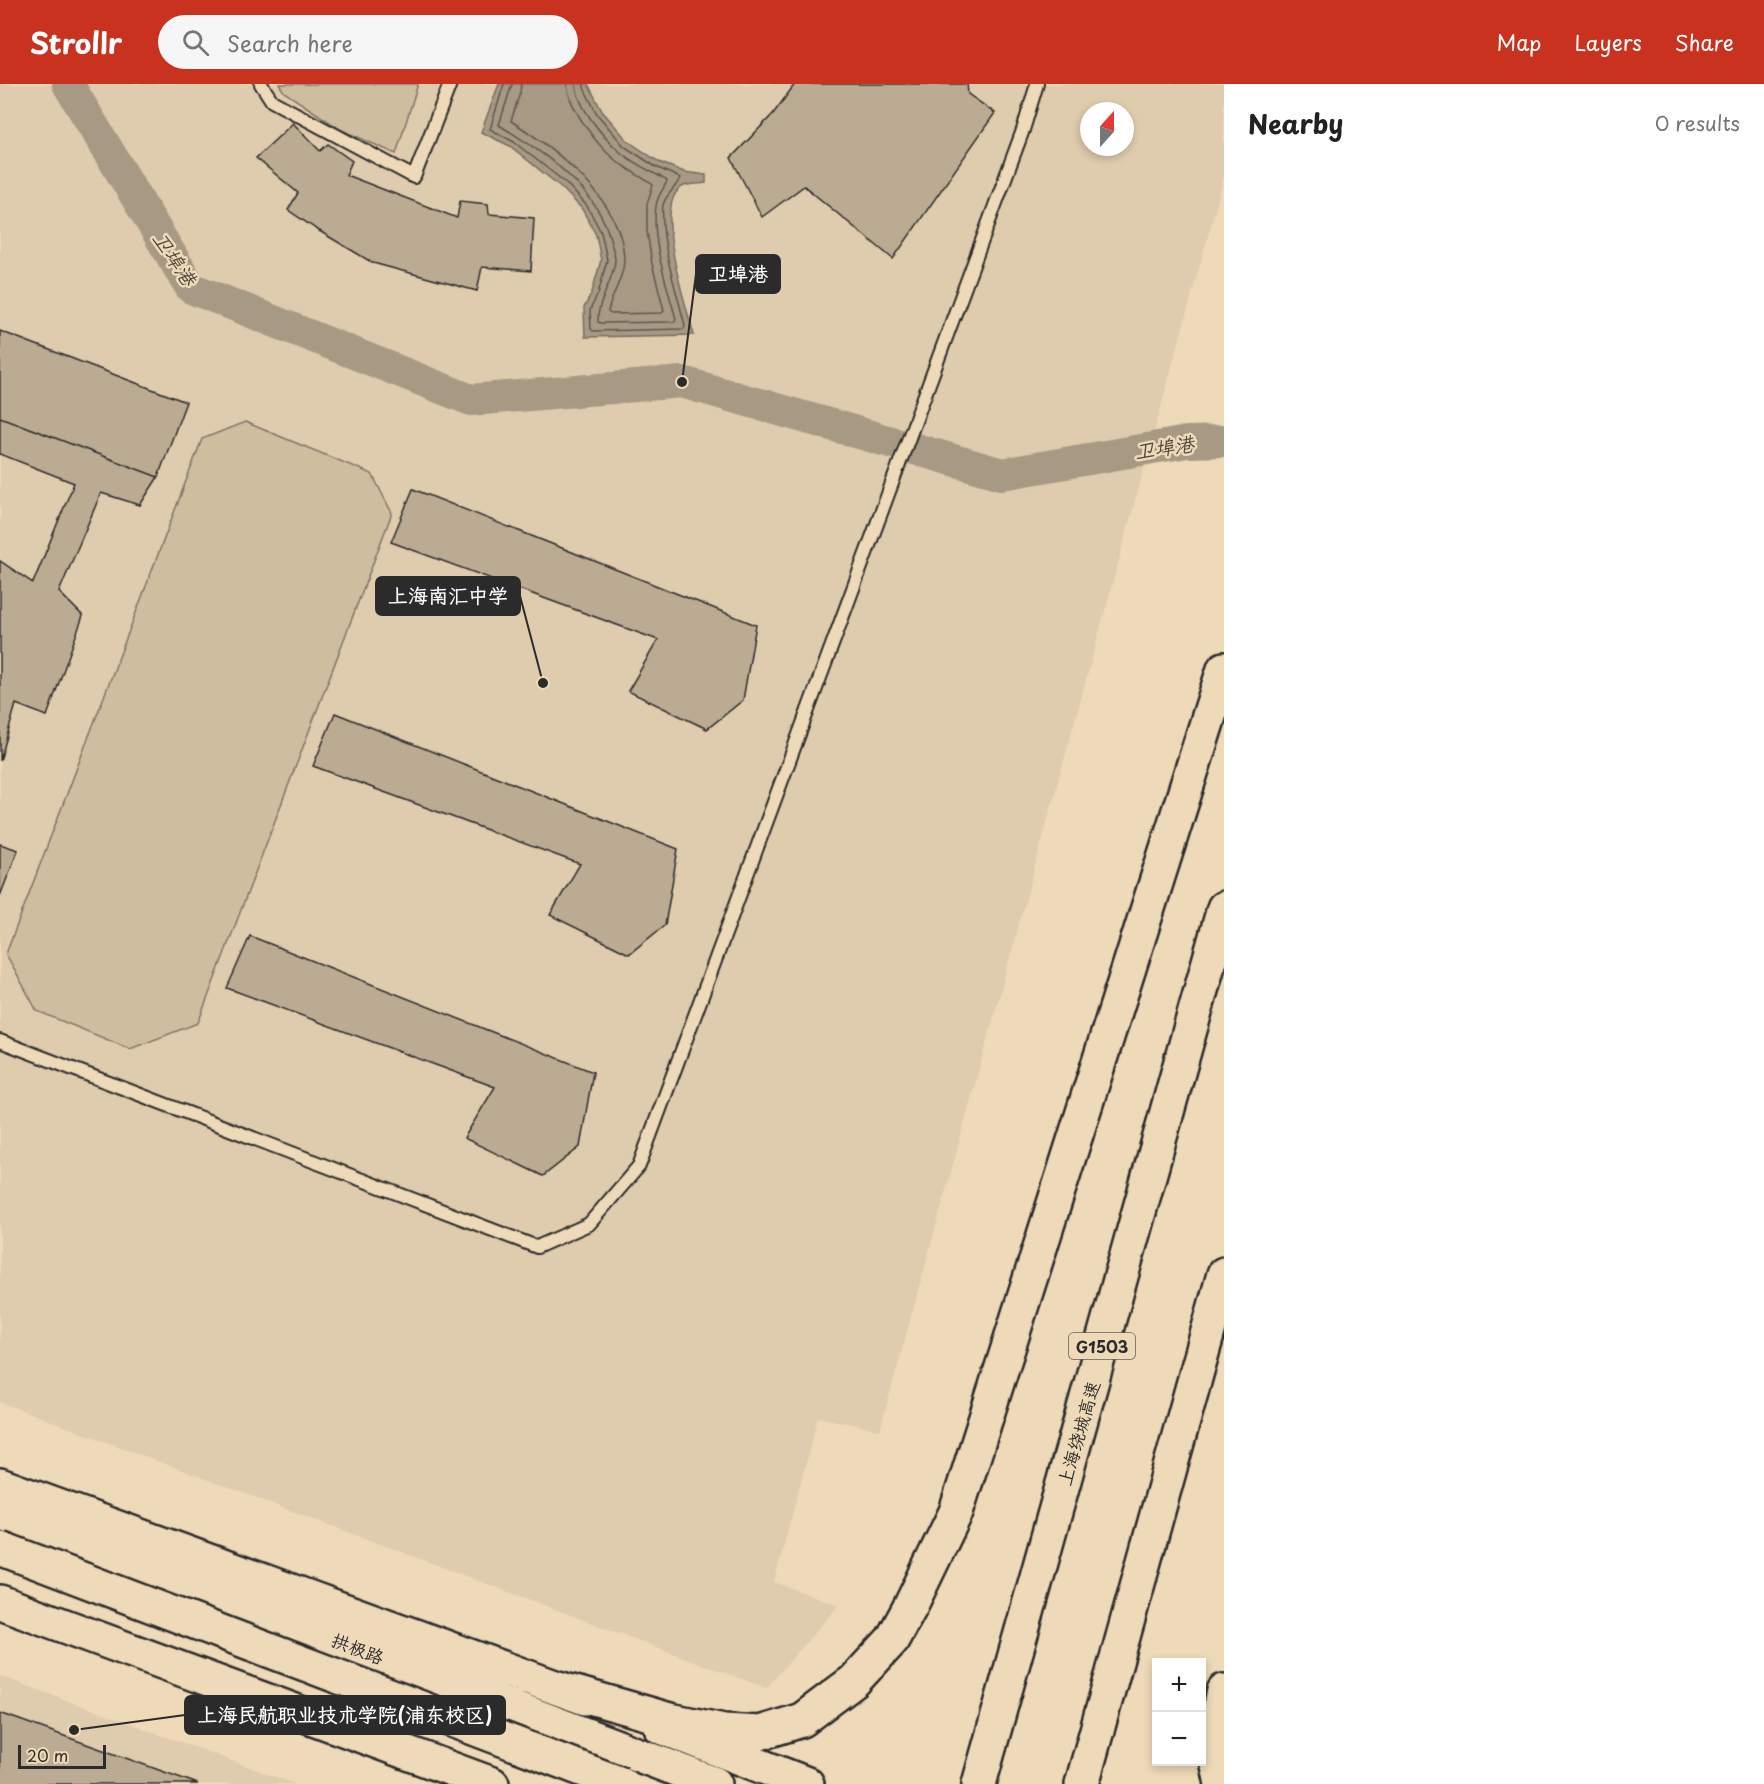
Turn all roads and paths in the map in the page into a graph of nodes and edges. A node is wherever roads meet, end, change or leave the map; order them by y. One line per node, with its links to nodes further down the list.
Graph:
1 (261, 84): 2 (lane)
2 (450, 84)
3 (1037, 84): 6 (lane)
4 (1224, 669): 12 (main road)
5 (1224, 908): 18 (main road, 上海绕城高速 / G1503)
6 (0, 1041)
7 (1224, 1274): 19 (main road)
8 (0, 1485): 12 (main road)
9 (0, 1512): 16 (main road, 拱极路)
10 (0, 1548): 15 (main road, 拱极路, bridge)
11 (0, 1602): 14 (main road)
12 (558, 1688): 17 (main road)
13 (1224, 1691): 20 (main road)
14 (492, 1784)
15 (621, 1784)
16 (715, 1784)
17 (807, 1784)
18 (979, 1784)
19 (1082, 1784)
20 (1222, 1784)

